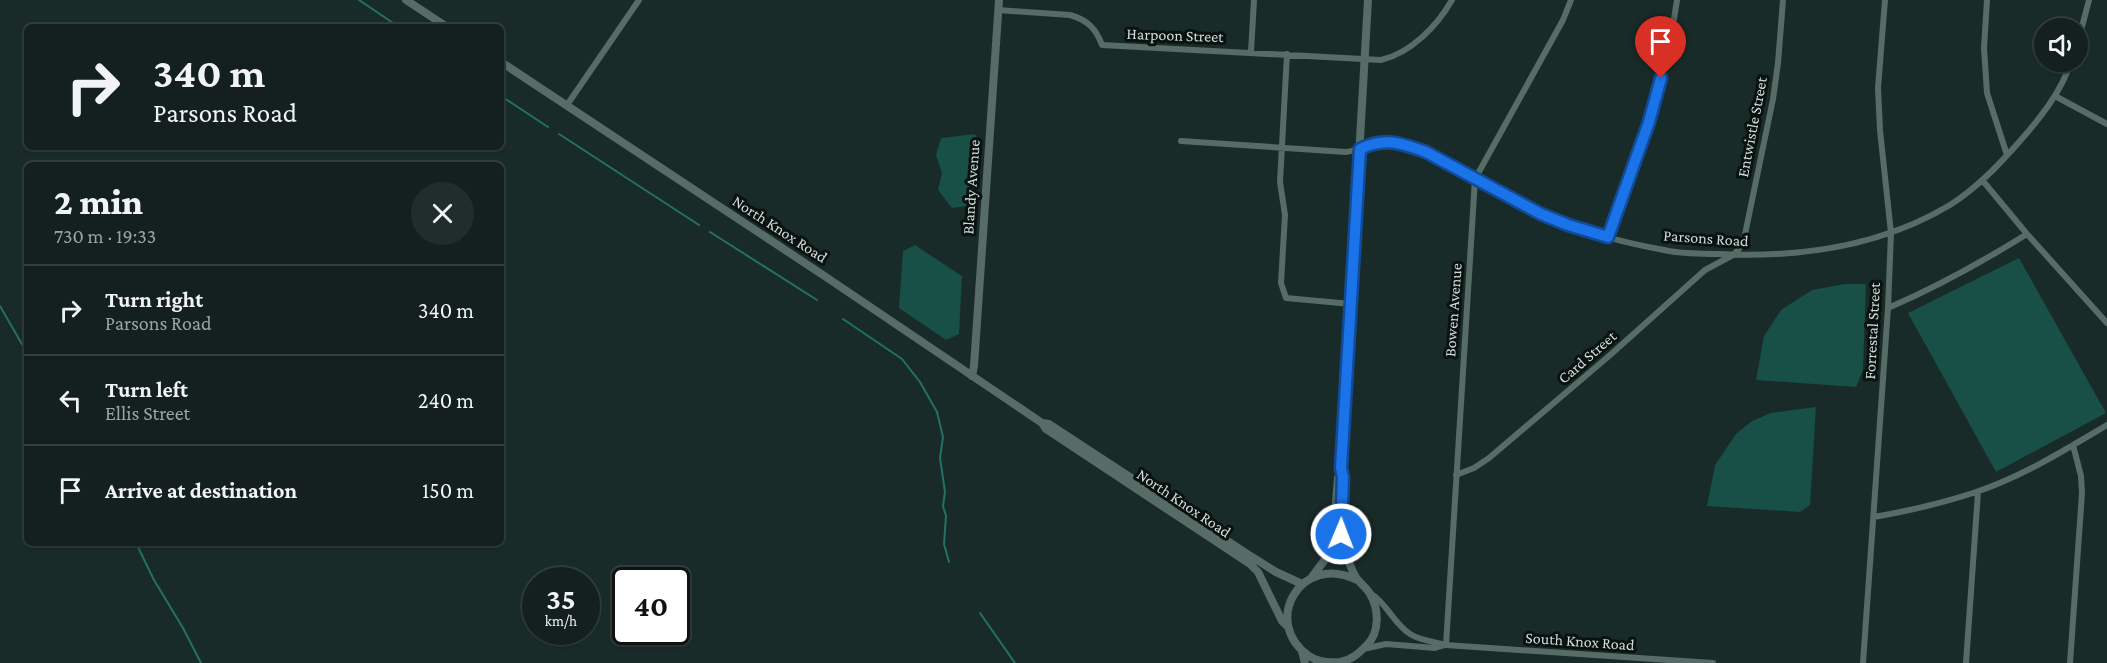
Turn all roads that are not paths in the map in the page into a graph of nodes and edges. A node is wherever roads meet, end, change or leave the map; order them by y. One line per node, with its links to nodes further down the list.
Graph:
1 (406, 0): 15 (street)
2 (639, 0): 22 (street)
3 (999, 0): 13 (street, Blandy Avenue)
4 (1254, 0): 16 (street)
5 (1368, 0): 18 (street)
6 (1452, 0): 18 (street, Harpoon Street)
7 (1571, 0): 28 (street, Bowen Avenue)
8 (1677, 0): 32 (street)
9 (1783, 0): 33 (street, Entwistle Street)
10 (1885, 0): 30 (street, Forrestal Street)
11 (1987, 0): 27 (street)
12 (2089, 0): 14 (street)
13 (998, 10): 16 (street, Harpoon Street); 37 (street, Blandy Avenue)
14 (2084, 18)
15 (442, 24)
16 (1251, 52): 17 (street, Harpoon Street)
17 (1287, 54): 18 (street, Harpoon Street); 25 (street)
18 (1364, 58): 26 (street)
19 (504, 64): 22 (street, North Knox Road)
20 (2066, 72): 21 (street, Parsons Road)
21 (2055, 96): 23 (street); 27 (street, Parsons Road)
22 (567, 105): 37 (street, North Knox Road)
23 (2107, 124)
24 (1181, 141): 25 (street, Parsons Road)
25 (1282, 148): 26 (street, Parsons Road); 34 (street)
26 (1360, 149): 28 (street, Parsons Road); 34 (street)
27 (2007, 155): 29 (street, Parsons Road)
28 (1475, 179): 32 (street, Parsons Road); 42 (street, Bowen Avenue)
29 (1983, 180): 30 (street, Parsons Road); 31 (street)
30 (1891, 233): 33 (street, Parsons Road); 35 (street, Forrestal Street)
31 (2027, 234): 35 (street); 36 (street)
32 (1608, 237): 33 (street, Parsons Road)
33 (1733, 255): 42 (street, Card Street)
34 (1351, 304): 41 (street)
35 (1888, 308): 44 (street, Forrestal Street)
36 (2107, 323)
37 (972, 376): 38 (street, North Knox Road)
38 (1042, 423): 47 (street, North Knox Road); 49 (street, North Knox Road)
39 (2107, 425): 40 (street)
40 (2073, 445): 43 (street); 58 (street)
41 (1341, 468): 45 (street); 46 (street)
42 (1456, 475): 50 (street, Bowen Avenue)
43 (1977, 492): 44 (street); 57 (street)
44 (1874, 517): 56 (street, Forrestal Street)
45 (1312, 577): 46 (street); 47 (street)
46 (1357, 580): 48 (street)
47 (1302, 584): 49 (street)
48 (1370, 593): 50 (street, South Knox Road); 52 (street)
49 (1288, 627): 51 (street)
50 (1446, 645): 52 (street, South Knox Road); 55 (street, South Knox Road)
51 (1302, 651): 52 (street); 53 (street)
52 (1361, 651): 54 (street)
53 (1305, 663)
54 (1352, 663)
55 (1713, 663)
56 (1863, 663)
57 (1966, 663)
58 (2070, 663)

